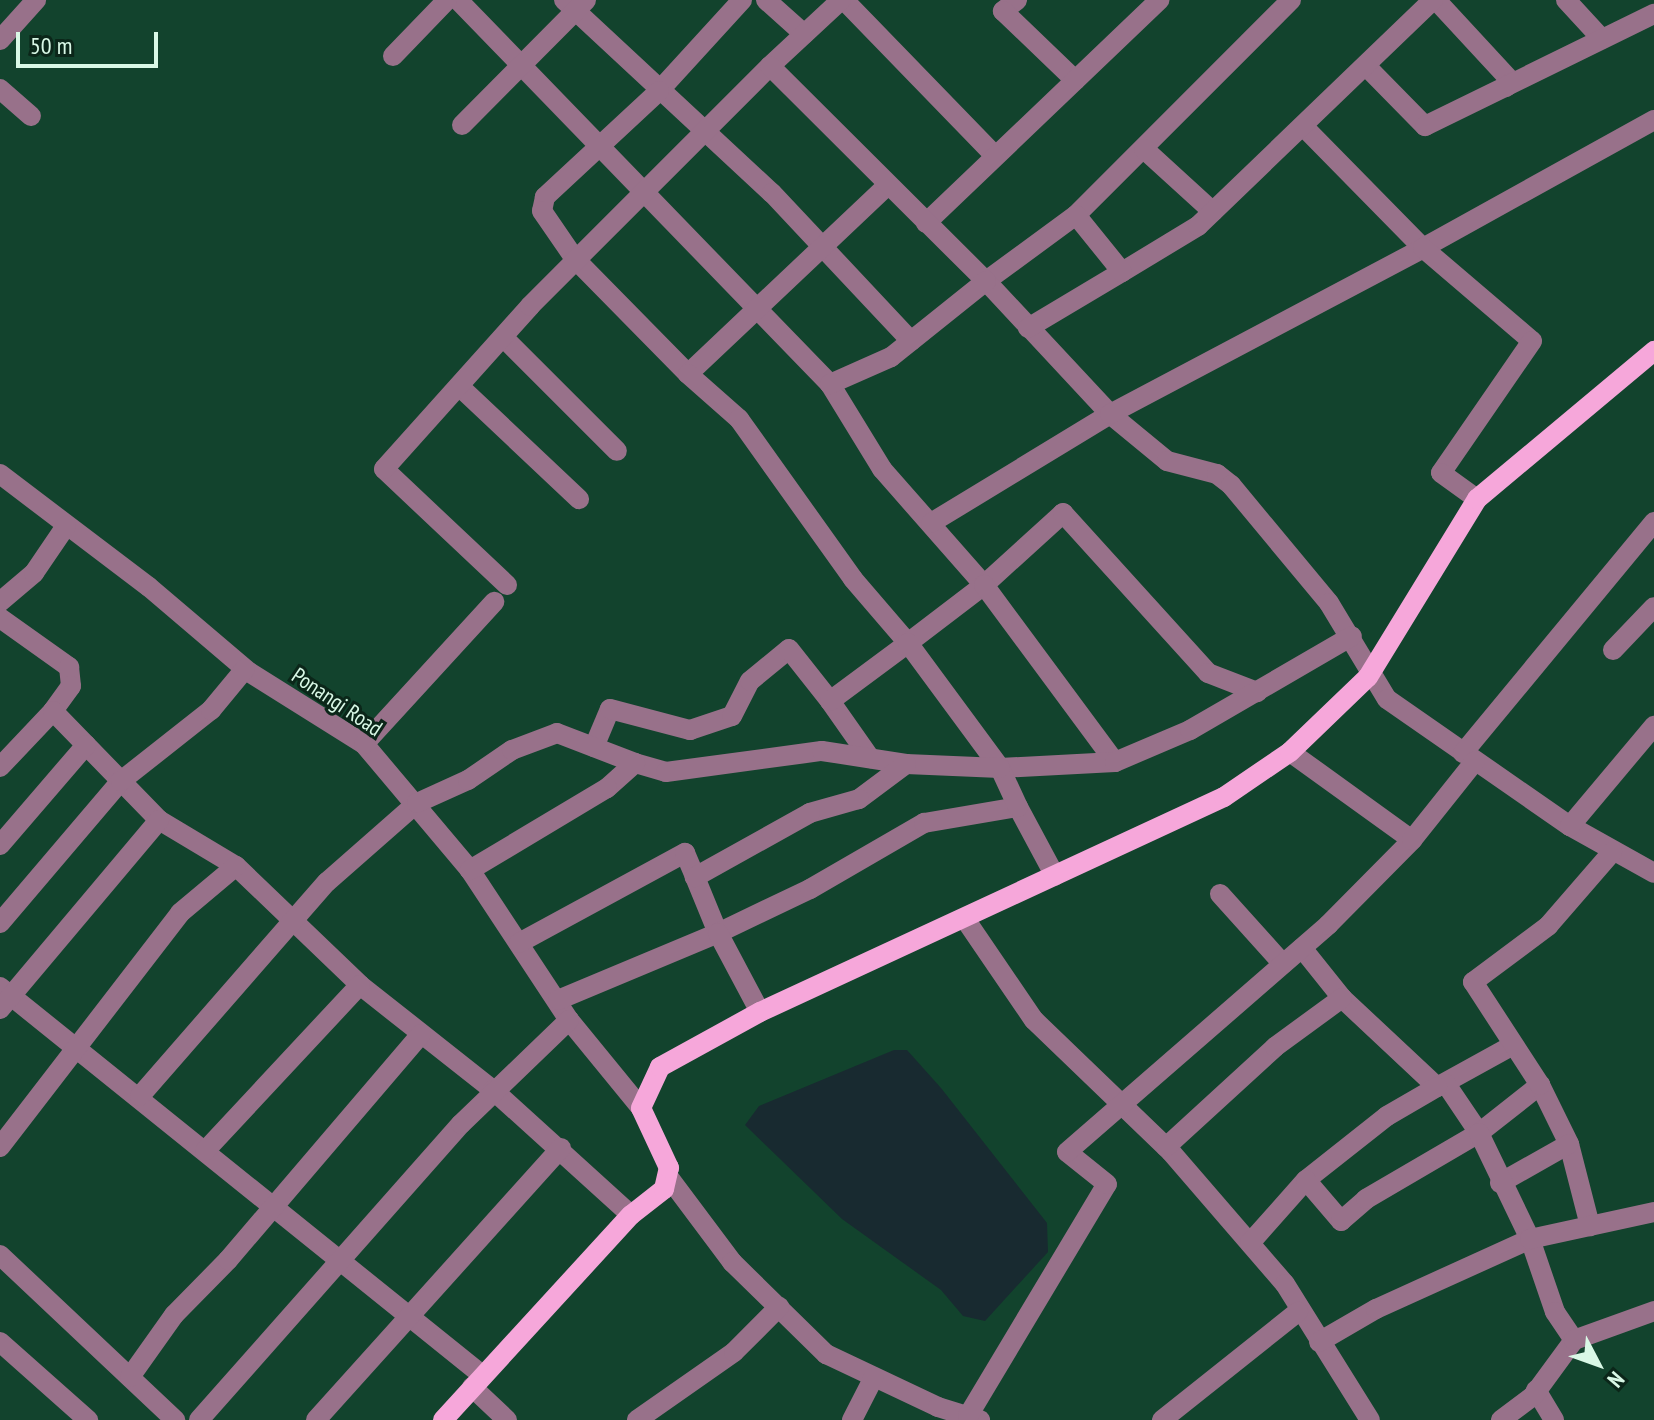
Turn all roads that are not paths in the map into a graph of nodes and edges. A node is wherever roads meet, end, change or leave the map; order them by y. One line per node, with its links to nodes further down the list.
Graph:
1 (36, 0): 16 (street)
2 (447, 0): 17 (street)
3 (458, 0): 18 (street)
4 (742, 0): 24 (street)
5 (766, 0): 14 (street)
6 (843, 0): 14 (street); 32 (street)
7 (1159, 0): 21 (street)
8 (1291, 0): 31 (street)
9 (1435, 0): 20 (street); 22 (street)
10 (1566, 0): 15 (street)
11 (575, 4): 18 (street); 24 (street)
12 (1004, 4): 21 (street)
13 (1654, 14): 15 (street)
14 (804, 34): 19 (street)
15 (1602, 39): 22 (street)
16 (0, 40)
17 (393, 56)
18 (519, 65): 27 (street); 30 (street)
19 (770, 66): 29 (street); 33 (street)
20 (1367, 67): 22 (street); 28 (street)
21 (1075, 80): 32 (street)
22 (1506, 87)
23 (0, 89): 25 (street)
24 (659, 91): 29 (street); 30 (street)
25 (31, 116)
26 (1654, 120): 39 (street)
27 (462, 125)
28 (1303, 126): 35 (street); 39 (street)
29 (703, 134): 34 (street); 38 (street)
30 (601, 148): 34 (street); 40 (street)
31 (1144, 149): 35 (street); 36 (street)
32 (995, 156): 37 (street)
33 (888, 185): 37 (street); 38 (street)
34 (640, 193): 40 (street); 43 (street)
35 (1213, 212): 41 (street)
36 (1076, 215): 41 (street); 42 (street)
37 (926, 223): 42 (street)
38 (825, 246): 43 (street); 46 (street)
39 (1423, 248): 51 (street); 55 (street)
40 (575, 259): 45 (street); 48 (street)
41 (1122, 272): 44 (street)
42 (986, 281): 44 (street); 46 (street)
43 (754, 308): 48 (street); 49 (street)
44 (1028, 328): 51 (street)
45 (503, 337): 50 (street); 52 (street)
46 (911, 341): 49 (street)
47 (1654, 351): 55 (main road)
48 (688, 374): 66 (street)
49 (830, 384): 57 (street)
50 (459, 386): 54 (street); 59 (street)
51 (1110, 414): 57 (street); 65 (street)
52 (617, 451)
53 (0, 474): 58 (street, Ponangi Road)
54 (579, 499)
55 (1477, 499): 69 (main road)
56 (1654, 522): 78 (street)
57 (931, 523): 60 (street)
58 (66, 526): 61 (street); 68 (street, Ponangi Road)
59 (507, 585)
60 (984, 585): 66 (street); 70 (street); 80 (street)
61 (0, 602)
62 (494, 602): 74 (street)
63 (1654, 607): 67 (street)
64 (0, 618): 72 (street)
65 (1352, 636): 69 (street); 70 (street)
66 (908, 643): 71 (street); 84 (street)
67 (1613, 650)
68 (245, 669): 74 (street, Ponangi Road); 85 (street)
69 (1368, 677): 77 (main road); 78 (street)
70 (1257, 692): 80 (street)
71 (830, 701): 76 (street); 79 (street)
72 (53, 711): 75 (street); 83 (street)
73 (1654, 726): 89 (street)
74 (364, 744): 86 (street, Ponangi Road)
75 (86, 745): 85 (street); 91 (street)
76 (594, 747): 81 (street); 86 (street)
77 (1290, 752): 90 (street); 96 (main road)
78 (1469, 757): 89 (street); 90 (street)
79 (870, 758): 81 (street); 82 (street)
80 (1115, 762): 84 (street)
81 (635, 763): 94 (street)
82 (906, 764): 84 (street); 97 (street)
83 (0, 767)
84 (1000, 768): 87 (street)
85 (121, 781): 88 (street); 101 (street)
86 (417, 803): 94 (street, Ponangi Road); 99 (street)
87 (1018, 807): 96 (street); 102 (street)
88 (159, 820): 93 (street); 107 (street)
89 (1570, 826): 92 (street)
90 (1412, 840): 104 (street)
91 (0, 845)
92 (1612, 852): 95 (street); 113 (street)
93 (236, 866): 99 (street); 114 (street)
94 (470, 870): 103 (street, Ponangi Road)
95 (1654, 873)
96 (1055, 876): 100 (main road)
97 (695, 877): 102 (street); 103 (street)
98 (1220, 894): 105 (street)
99 (295, 918): 106 (street); 118 (street)
100 (965, 919): 110 (main road); 119 (street)
101 (0, 923)
102 (718, 933): 109 (street); 110 (street)
103 (519, 943): 109 (street, Ponangi Road)
104 (1302, 948): 105 (street); 108 (street)
105 (1283, 964): 119 (street)
106 (360, 985): 112 (street); 126 (street)
107 (4, 997): 114 (street)
108 (1342, 998): 116 (street); 124 (street)
109 (558, 1000): 111 (street, Ponangi Road)
110 (760, 1012): 120 (main road)
111 (569, 1020): 117 (street); 120 (street, Ponangi Road)
112 (421, 1034): 117 (street); 130 (street)
113 (1513, 1045): 115 (street); 116 (street)
114 (76, 1046): 118 (street); 123 (street)
115 (1540, 1085): 121 (street); 122 (street)
116 (1442, 1086): 121 (street); 128 (street)
117 (493, 1090): 125 (street); 137 (street)
118 (140, 1096): 126 (street)
119 (1122, 1105): 124 (street); 149 (street)
120 (641, 1108): 127 (main road)
121 (1479, 1133): 128 (street); 129 (street)
122 (1569, 1144): 129 (street); 133 (street)
123 (0, 1147)
124 (1166, 1147): 135 (street)
125 (561, 1148): 132 (street); 141 (street)
126 (205, 1151): 130 (street)
127 (670, 1179): 132 (main road); 138 (street)
128 (1306, 1180): 135 (street)
129 (1500, 1183): 134 (street)
130 (274, 1207): 137 (street); 145 (street)
131 (1654, 1212): 133 (street)
132 (631, 1215): 147 (main road)
133 (1590, 1226): 134 (street)
134 (1530, 1239): 142 (street); 144 (street)
135 (1250, 1243): 140 (street)
136 (0, 1255): 145 (street)
137 (339, 1260): 141 (street); 152 (street)
138 (779, 1307): 146 (street); 156 (street)
139 (1654, 1311): 142 (street)
140 (1298, 1312): 144 (street); 158 (street)
141 (405, 1316): 147 (street); 153 (street)
142 (1574, 1340): 148 (street)
143 (0, 1342): 150 (street)
144 (1319, 1342): 159 (street)
145 (130, 1377): 151 (street)
146 (874, 1377): 149 (street); 157 (street)
147 (477, 1381): 154 (main road); 155 (street)
148 (1536, 1390): 160 (street); 161 (street)
149 (974, 1418)
150 (88, 1420)
151 (175, 1420)
152 (199, 1420)
153 (316, 1420)
154 (443, 1420)
155 (507, 1420)
156 (637, 1420)
157 (852, 1420)
158 (1162, 1420)
159 (1370, 1420)
160 (1501, 1420)
161 (1554, 1420)

